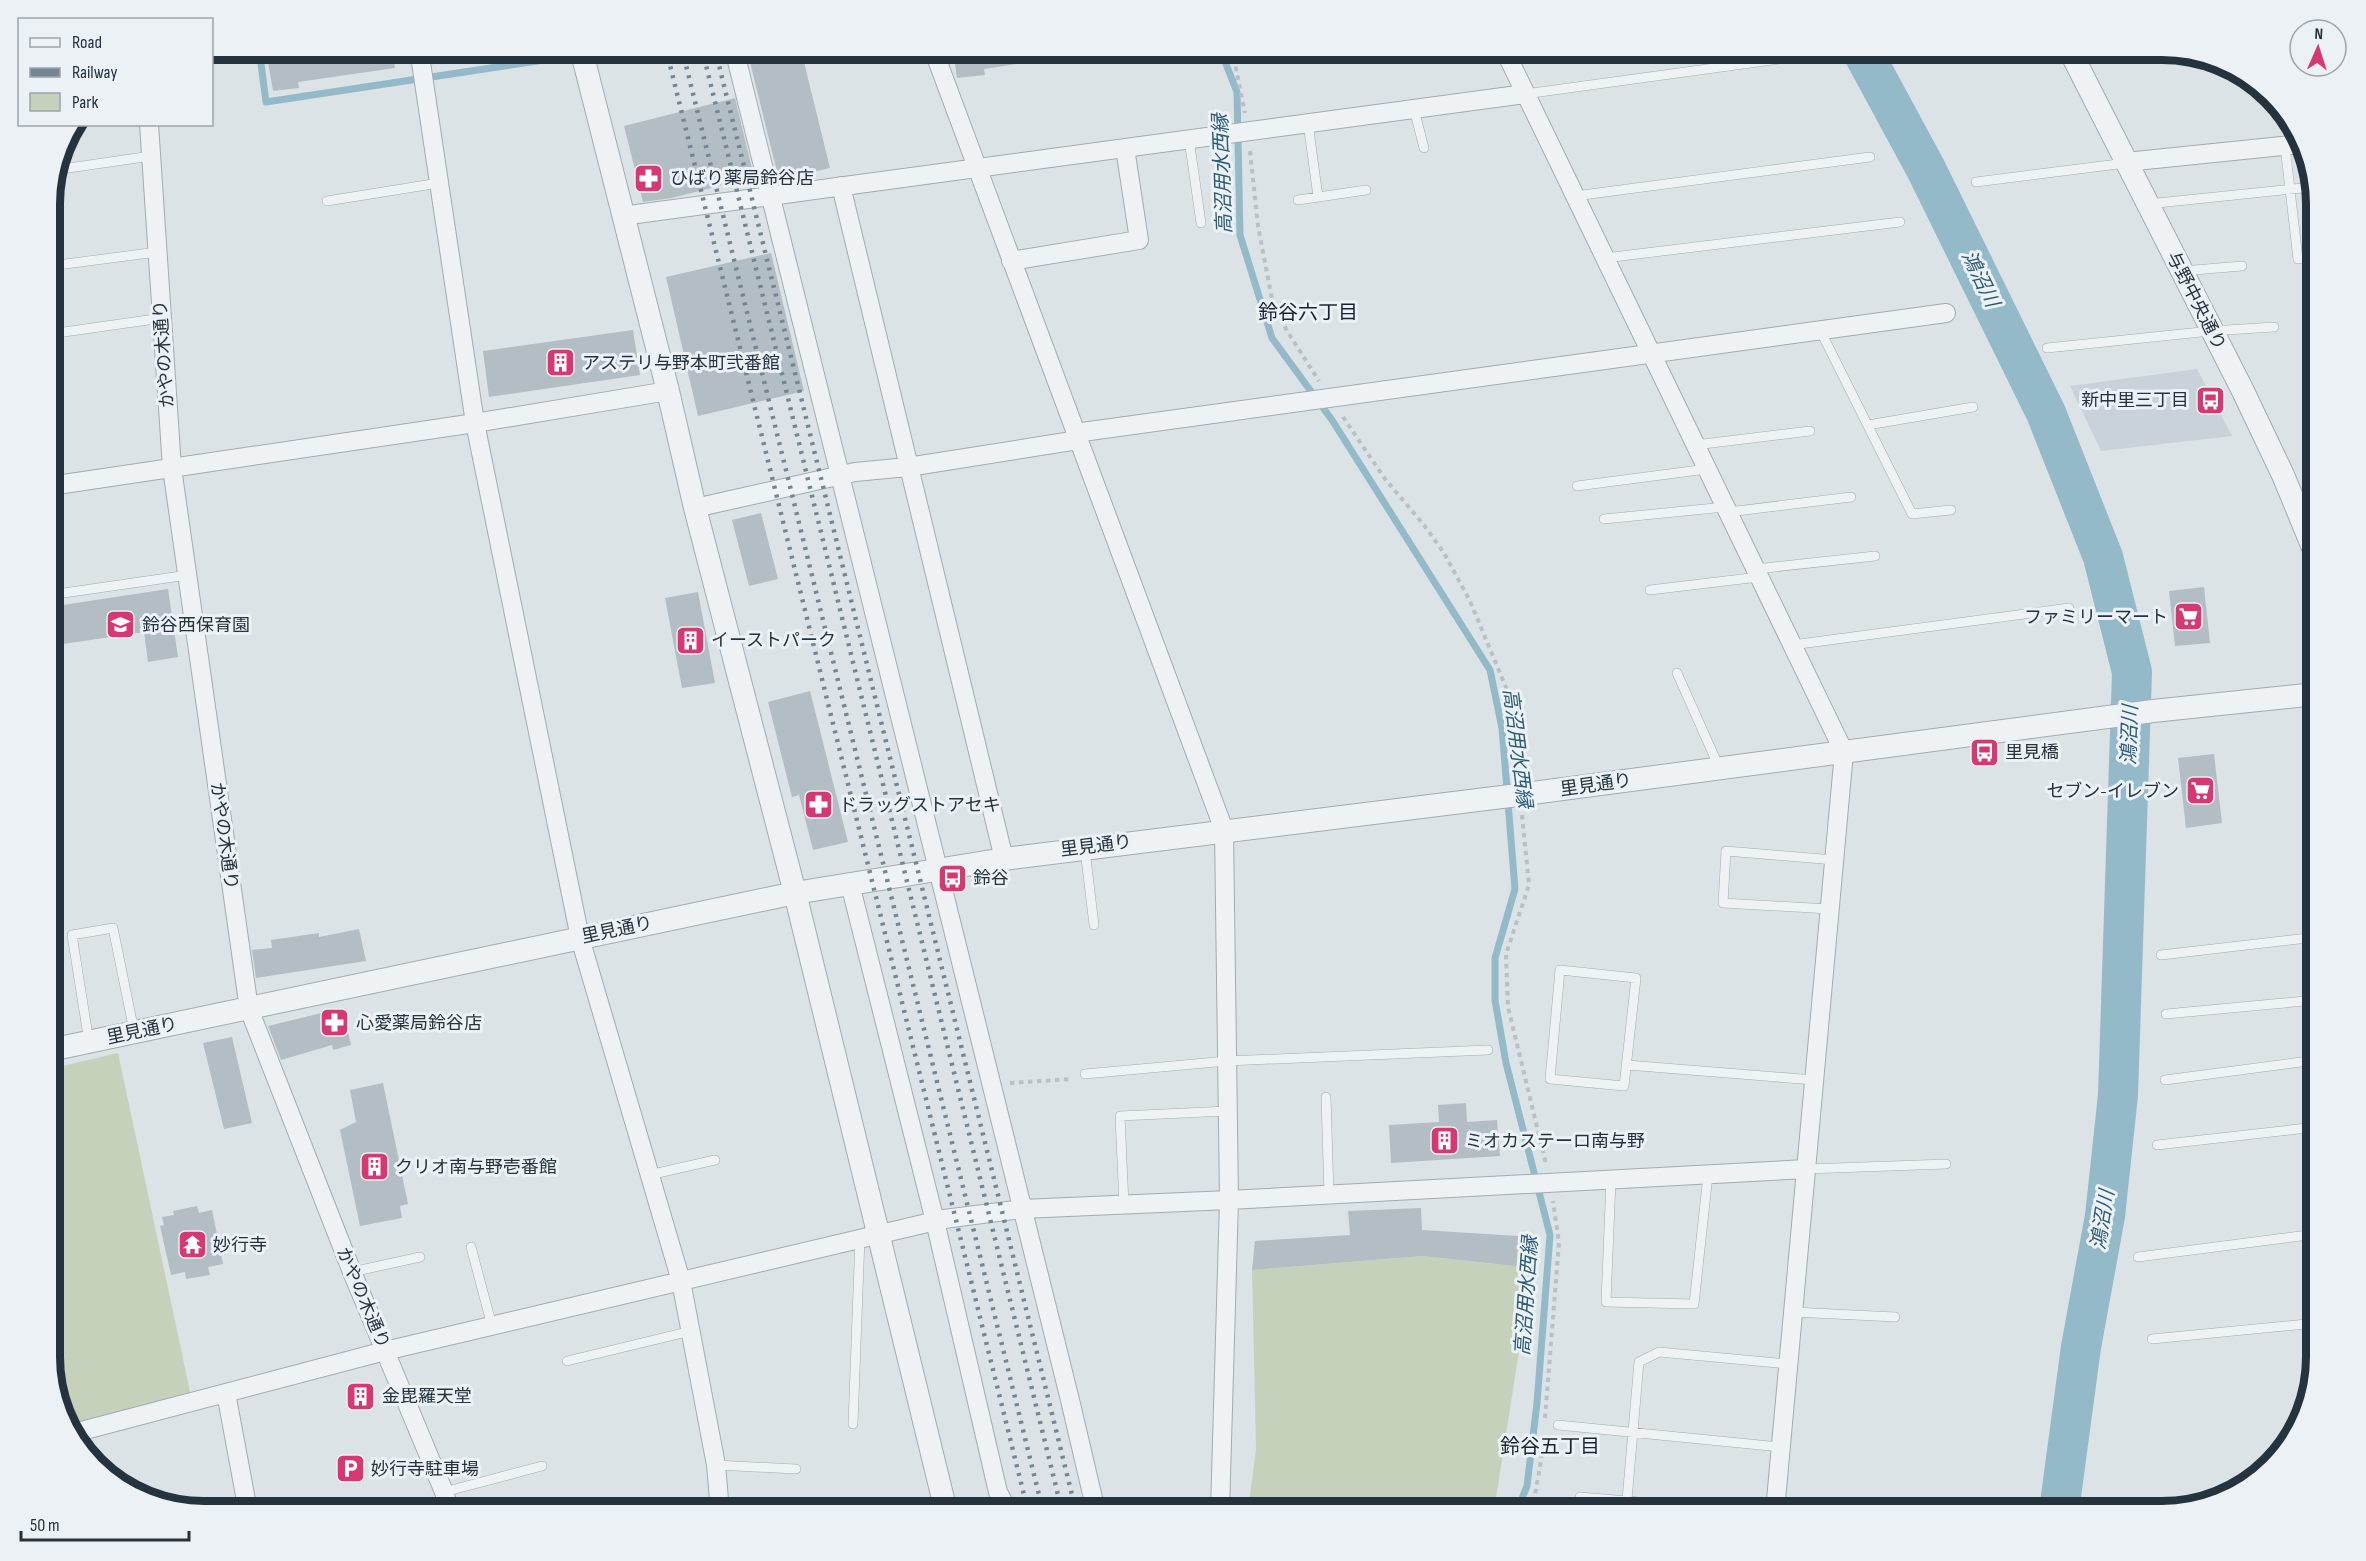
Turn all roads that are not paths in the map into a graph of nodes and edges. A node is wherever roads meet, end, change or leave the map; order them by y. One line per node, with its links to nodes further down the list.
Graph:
1 (421, 60): 22 (street)
2 (583, 60): 33 (street)
3 (736, 60): 28 (street)
4 (937, 60): 19 (street)
5 (1509, 60): 8 (street)
6 (1772, 60): 8 (lane)
7 (2074, 60): 18 (street, 与野中央通り)
8 (1525, 94): 9 (street); 27 (street)
9 (1414, 109): 10 (street); 15 (lane)
10 (1308, 123): 12 (street); 29 (lane)
11 (149, 126): 16 (street, かやの木通り)
12 (1189, 139): 14 (street); 35 (lane)
13 (2293, 145): 18 (street); 26 (lane)
14 (1125, 148): 19 (street); 39 (street)
15 (1424, 148)
16 (151, 156): 20 (lane); 36 (street, かやの木通り)
17 (1870, 157): 27 (lane)
18 (2126, 162): 21 (lane); 32 (street, 与野中央通り)
19 (977, 168): 23 (street); 39 (street)
20 (65, 169)
21 (1976, 182)
22 (439, 183): 31 (lane); 53 (street)
23 (841, 186): 28 (street); 58 (street)
24 (2305, 188): 26 (lane)
25 (1366, 190): 29 (lane)
26 (2290, 190): 32 (lane); 38 (lane)
27 (1575, 195): 37 (street)
28 (770, 196): 33 (street); 61 (street)
29 (1318, 197): 30 (lane)
30 (1298, 200)
31 (327, 201)
32 (2148, 204): 42 (street, 与野中央通り)
33 (622, 216): 51 (street)
34 (1900, 222): 37 (lane)
35 (1201, 223)
36 (157, 252): 40 (lane); 44 (street, かやの木通り)
37 (1605, 258): 50 (street)
38 (2306, 258)
39 (1011, 261): 56 (street)
40 (60, 266)
41 (2242, 266): 42 (lane)
42 (2181, 271): 47 (street, 与野中央通り)
43 (1946, 313): 46 (street)
44 (162, 318): 48 (lane); 59 (street, かやの木通り)
45 (2274, 327): 47 (lane)
46 (1820, 330): 50 (street); 54 (lane)
47 (2211, 331): 49 (lane); 69 (street, 与野中央通り)
48 (60, 333)
49 (2047, 348)
50 (1651, 353): 56 (street); 57 (street)
51 (668, 392): 53 (street); 65 (street)
52 (1972, 407): 54 (lane)
53 (475, 423): 59 (street); 90 (street)
54 (1868, 425): 67 (lane)
55 (1810, 431): 57 (lane)
56 (1077, 436): 58 (street); 81 (street)
57 (1695, 445): 60 (street)
58 (908, 467): 61 (street); 83 (street)
59 (172, 468): 62 (street); 72 (street, かやの木通り)
60 (1707, 469): 63 (lane); 66 (street)
61 (839, 476): 65 (street); 85 (street)
62 (60, 485)
63 (1577, 486)
64 (1851, 497): 66 (lane)
65 (695, 508): 87 (street)
66 (1727, 509): 68 (lane); 71 (street)
67 (1951, 510)
68 (1604, 519)
69 (2306, 529)
70 (1875, 556): 71 (lane)
71 (1758, 573): 73 (lane); 76 (street)
72 (188, 575): 74 (lane); 94 (street, かやの木通り)
73 (1650, 590)
74 (60, 594)
75 (2069, 608): 76 (lane)
76 (1792, 645): 79 (street)
77 (1677, 673): 80 (lane)
78 (2306, 694): 79 (street, 里見通り)
79 (1844, 752): 80 (street, 里見通り); 84 (street)
80 (1720, 768): 81 (street, 里見通り)
81 (1224, 830): 82 (street, 里見通り); 100 (street)
82 (1085, 848): 83 (street, 里見通り); 89 (lane)
83 (1004, 859): 85 (street, 里見通り)
84 (1834, 860): 88 (street); 88 (lane)
85 (938, 870): 86 (street, 里見通り); 119 (street)
86 (850, 884): 87 (street, 里見通り); 120 (street)
87 (795, 893): 90 (street, 里見通り); 122 (street)
88 (1829, 909): 104 (street)
89 (1094, 925)
90 (580, 938): 94 (street, 里見通り); 113 (street)
91 (2306, 938): 92 (lane)
92 (2161, 955)
93 (2306, 1001): 95 (lane)
94 (249, 1009): 96 (street, 里見通り); 126 (street, かやの木通り)
95 (2166, 1014)
96 (134, 1033): 97 (street, 里見通り); 97 (lane)
97 (90, 1042): 98 (street, 里見通り)
98 (60, 1048)
99 (1488, 1050): 100 (lane)
100 (1227, 1061): 103 (lane); 107 (street)
101 (2306, 1061): 105 (lane)
102 (1627, 1065): 102 (lane); 104 (lane)
103 (1085, 1074)
104 (1814, 1080): 112 (street)
105 (2165, 1080)
106 (1326, 1097): 116 (lane)
107 (1228, 1111): 117 (street); 118 (lane)
108 (2306, 1129): 109 (lane)
109 (2157, 1145)
110 (714, 1160): 113 (lane)
111 (1946, 1164): 112 (lane)
112 (1806, 1169): 114 (street); 128 (street)
113 (649, 1175): 127 (street)
114 (1708, 1175): 115 (street); 115 (lane)
115 (1611, 1180): 116 (street)
116 (1329, 1195): 117 (street)
117 (1229, 1200): 118 (street); 154 (street)
118 (1124, 1205): 119 (street)
119 (1022, 1209): 120 (street); 153 (street)
120 (935, 1221): 122 (street); 152 (street)
121 (2306, 1235): 125 (lane)
122 (869, 1236): 127 (street); 138 (lane); 151 (street)
123 (471, 1247): 131 (lane)
124 (420, 1257): 126 (lane)
125 (2138, 1257)
126 (352, 1272): 134 (street, かやの木通り)
127 (681, 1281): 131 (street); 132 (street)
128 (1793, 1312): 129 (lane); 136 (street)
129 (1895, 1317)
130 (2306, 1324): 133 (lane)
131 (492, 1326): 134 (street)
132 (691, 1331): 135 (lane); 143 (street)
133 (2152, 1339)
134 (385, 1352): 137 (street); 146 (street, かやの木通り)
135 (567, 1361)
136 (1788, 1364): 141 (lane); 142 (street)
137 (226, 1393): 140 (street); 148 (street)
138 (853, 1424)
139 (1558, 1425): 141 (lane)
140 (81, 1431)
141 (1633, 1432): 142 (lane); 156 (lane)
142 (1781, 1447): 157 (street)
143 (716, 1465): 145 (lane); 150 (street)
144 (542, 1466): 146 (lane)
145 (796, 1469)
146 (444, 1492): 149 (street, かやの木通り)
147 (1580, 1497): 155 (lane)
148 (246, 1501)
149 (447, 1501)
150 (719, 1501)
151 (943, 1501)
152 (1002, 1501)
153 (1093, 1501)
154 (1220, 1501)
155 (1600, 1501)
156 (1626, 1501)
157 (1776, 1501)

